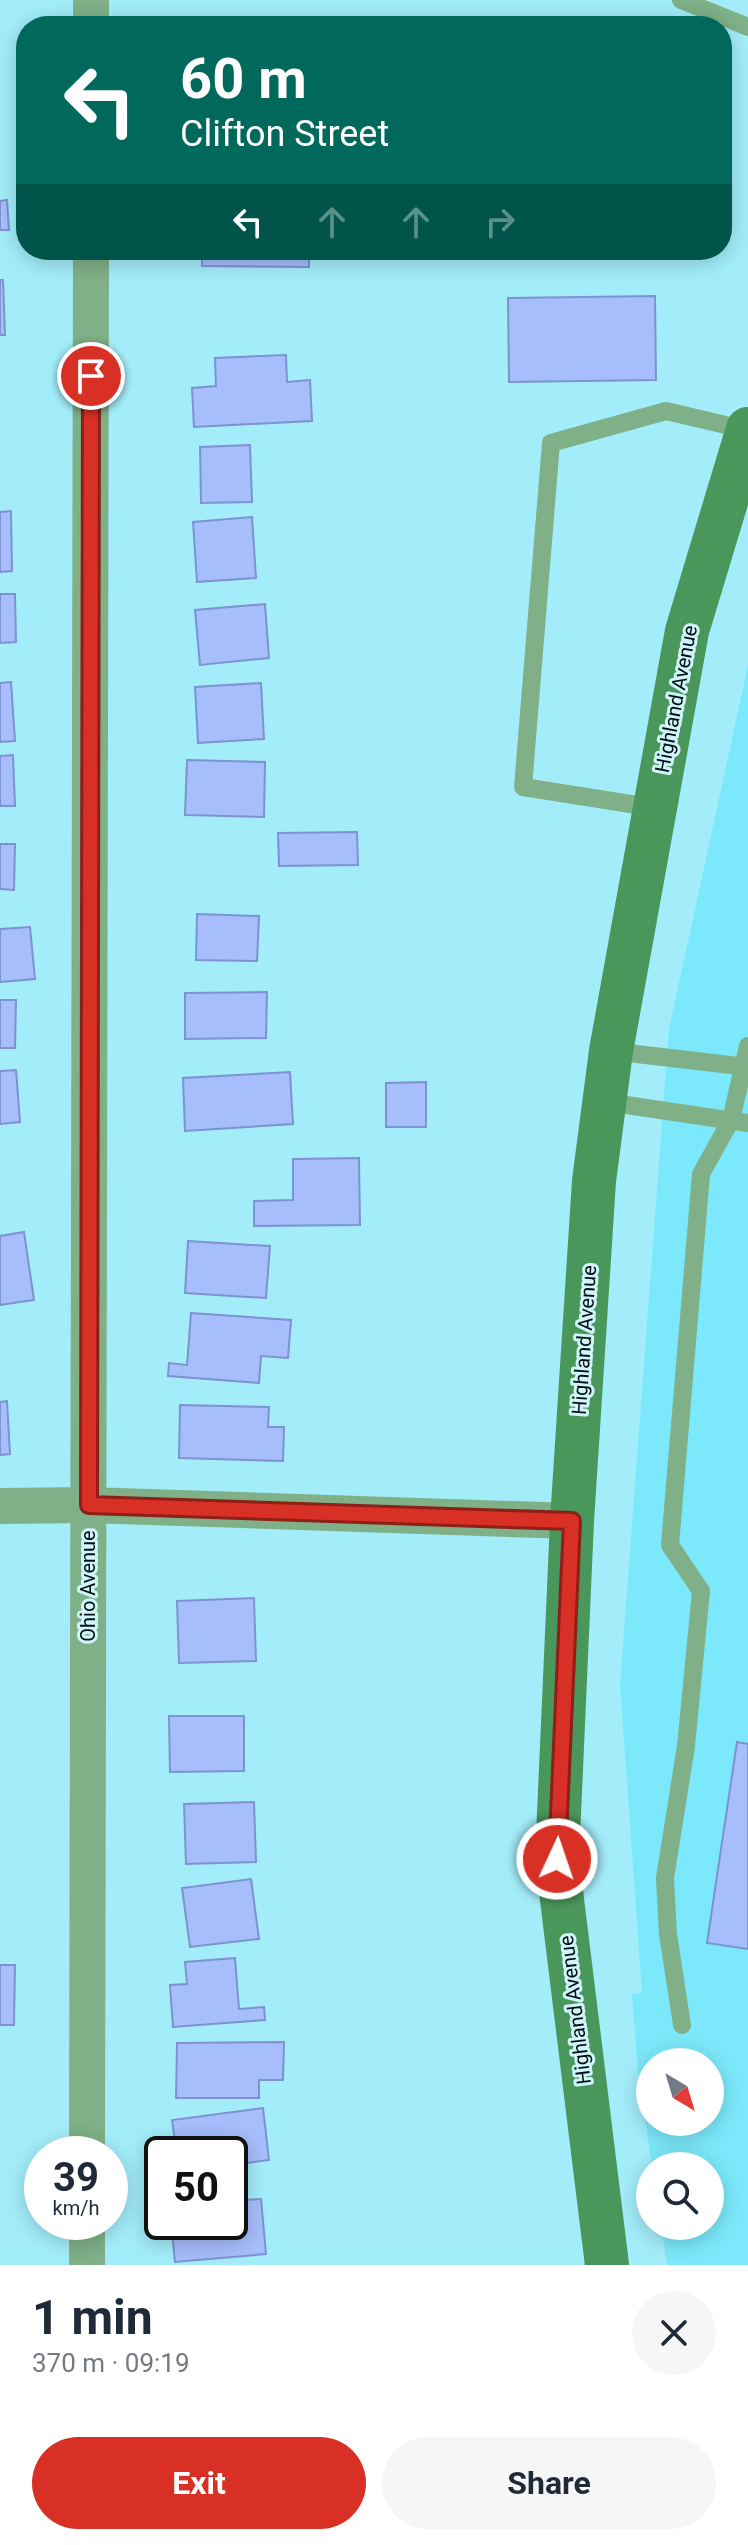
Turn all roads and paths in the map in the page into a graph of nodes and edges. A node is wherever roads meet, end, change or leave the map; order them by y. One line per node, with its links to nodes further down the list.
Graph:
1 (681, 0): 2 (lane)
2 (721, 16)
3 (91, 260): 11 (street, Ohio Avenue)
4 (748, 429): 5 (main road, Highland Avenue); 5 (lane)
5 (656, 808): 7 (main road, Highland Avenue)
6 (748, 1046): 8 (lane)
7 (611, 1051): 8 (lane); 9 (main road, Highland Avenue)
8 (746, 1067): 10 (lane)
9 (606, 1102): 10 (lane); 13 (main road, Highland Avenue)
10 (740, 1122): 14 (lane)
11 (89, 1505): 12 (street); 13 (street); 15 (street, Ohio Avenue)
12 (0, 1506)
13 (572, 1521): 18 (main road, Highland Avenue)
14 (682, 2025)
15 (87, 2136)
16 (87, 2240): 17 (street)
17 (87, 2265)
18 (607, 2265)

